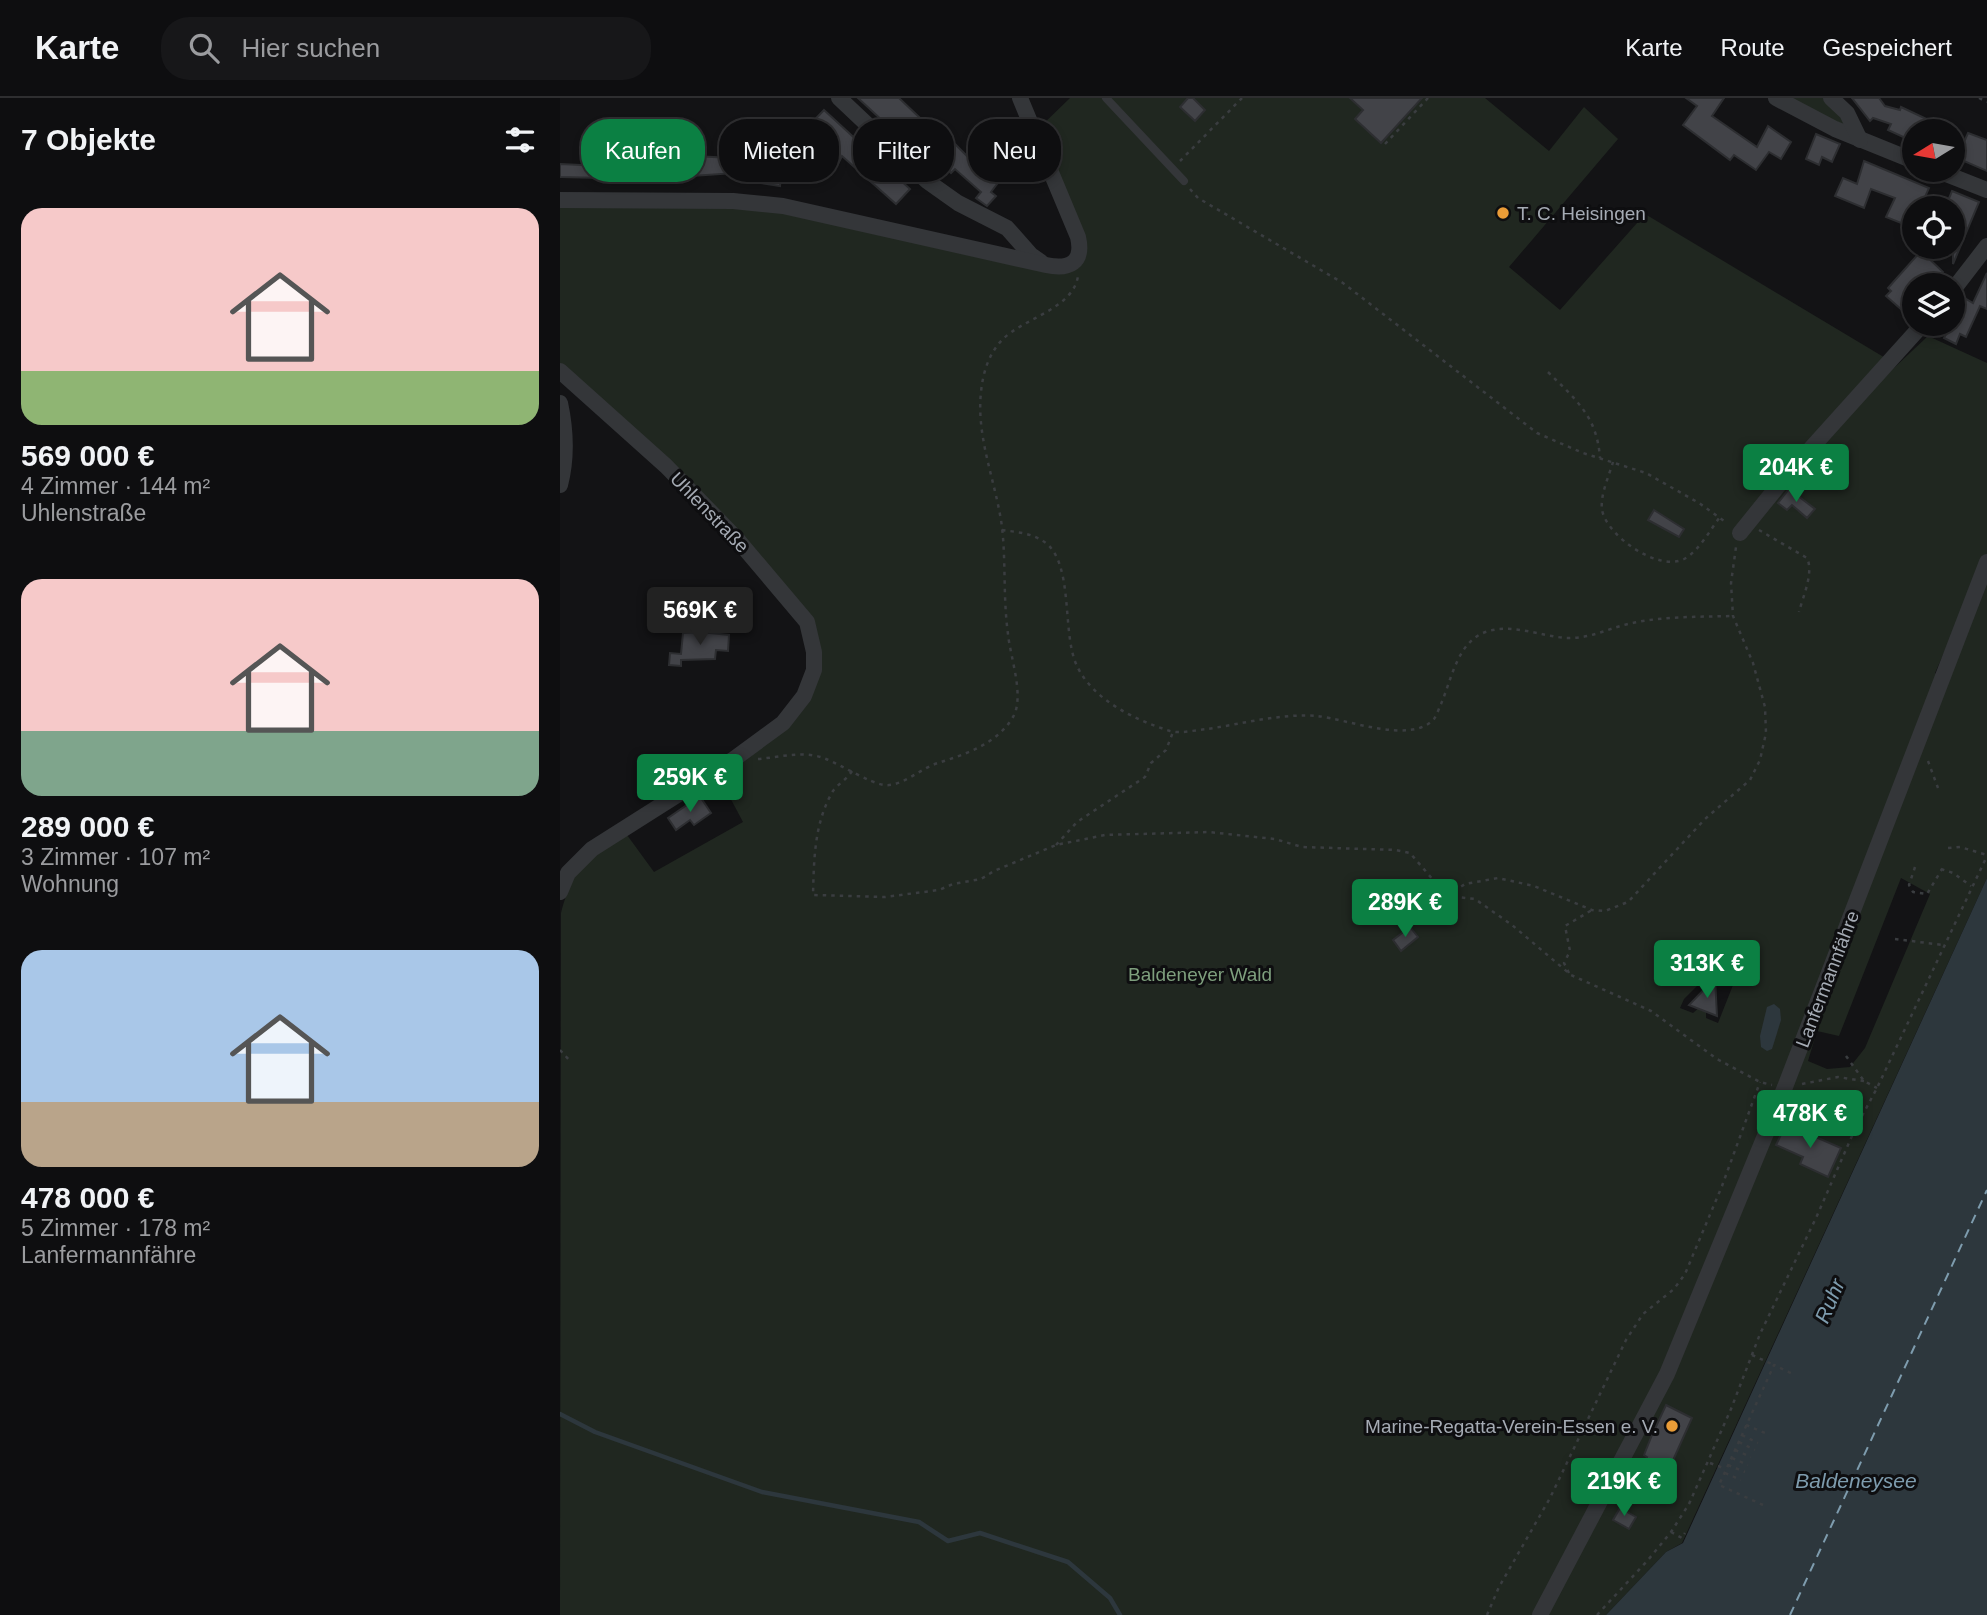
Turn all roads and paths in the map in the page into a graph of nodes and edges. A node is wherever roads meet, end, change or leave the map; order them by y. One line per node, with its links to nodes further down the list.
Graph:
1 (839, 98): 21 (street)
2 (1020, 98): 20 (street)
3 (1106, 98): 14 (lane)
4 (1242, 98): 14 (path)
5 (1428, 98): 12 (path)
6 (1776, 98): 9 (street)
7 (1831, 98): 11 (street)
8 (1979, 98): 10 (path)
9 (1793, 102): 11 (street)
10 (1987, 102)
11 (1860, 140): 13 (street)
12 (1385, 144)
13 (1902, 156)
14 (1173, 169): 15 (lane)
15 (1184, 181): 27 (path)
16 (1965, 181): 17 (street)
17 (1987, 190)
18 (560, 200): 21 (street)
19 (1987, 246): 22 (street)
20 (1073, 264): 21 (street); 32 (path)
21 (1046, 265)
22 (1965, 274)
23 (1912, 336): 31 (street)
24 (560, 371): 38 (street, Uhlenstraße)
25 (1548, 372): 27 (path)
26 (560, 403): 29 (street)
27 (1600, 458): 28 (path)
28 (1613, 462): 30 (path); 30 (path)
29 (560, 485)
30 (1720, 517): 31 (path)
31 (1744, 528): 34 (path); 35 (path)
32 (1002, 530): 36 (path); 39 (path)
33 (1987, 562): 37 (street, Lanfermannfähre)
34 (1799, 612)
35 (1733, 615): 36 (path); 48 (path)
36 (1173, 732): 41 (path)
37 (1914, 750): 40 (path); 56 (street, Lanfermannfähre)
38 (734, 759): 39 (path); 46 (street, Uhlenstraße)
39 (852, 771): 41 (path)
40 (1938, 788)
41 (1056, 845): 47 (path)
42 (1948, 848): 43 (path)
43 (1987, 855): 45 (path)
44 (1915, 867): 45 (path)
45 (1973, 887): 50 (path)
46 (560, 892)
47 (1447, 896): 48 (path); 51 (path)
48 (1592, 910): 51 (path)
49 (1895, 939): 50 (path)
50 (1944, 945): 57 (path)
51 (1571, 975): 78 (path)
52 (560, 1050): 54 (path)
53 (1846, 1056): 55 (path)
54 (571, 1062)
55 (1864, 1081): 56 (path); 57 (path)
56 (1785, 1087): 79 (street, Lanfermannfähre)
57 (1877, 1088): 58 (path)
58 (1752, 1355): 59 (path); 70 (path)
59 (1774, 1365): 60 (path); 61 (path)
60 (1795, 1375)
61 (1746, 1425): 62 (path); 63 (path)
62 (1765, 1433)
63 (1742, 1435): 64 (path); 65 (path)
64 (1739, 1442): 66 (path); 67 (path)
65 (1758, 1443)
66 (1735, 1450): 68 (path); 69 (path)
67 (1755, 1450)
68 (1732, 1457): 71 (path); 72 (path)
69 (1751, 1457)
70 (1708, 1462): 72 (path); 76 (path)
71 (1748, 1465)
72 (1726, 1469): 73 (path); 74 (path); 75 (path)
73 (1745, 1472)
74 (1741, 1480)
75 (1763, 1505)
76 (1671, 1532): 77 (path); 80 (path)
77 (1685, 1532)
78 (1487, 1615)
79 (1540, 1615)
80 (1597, 1615)

